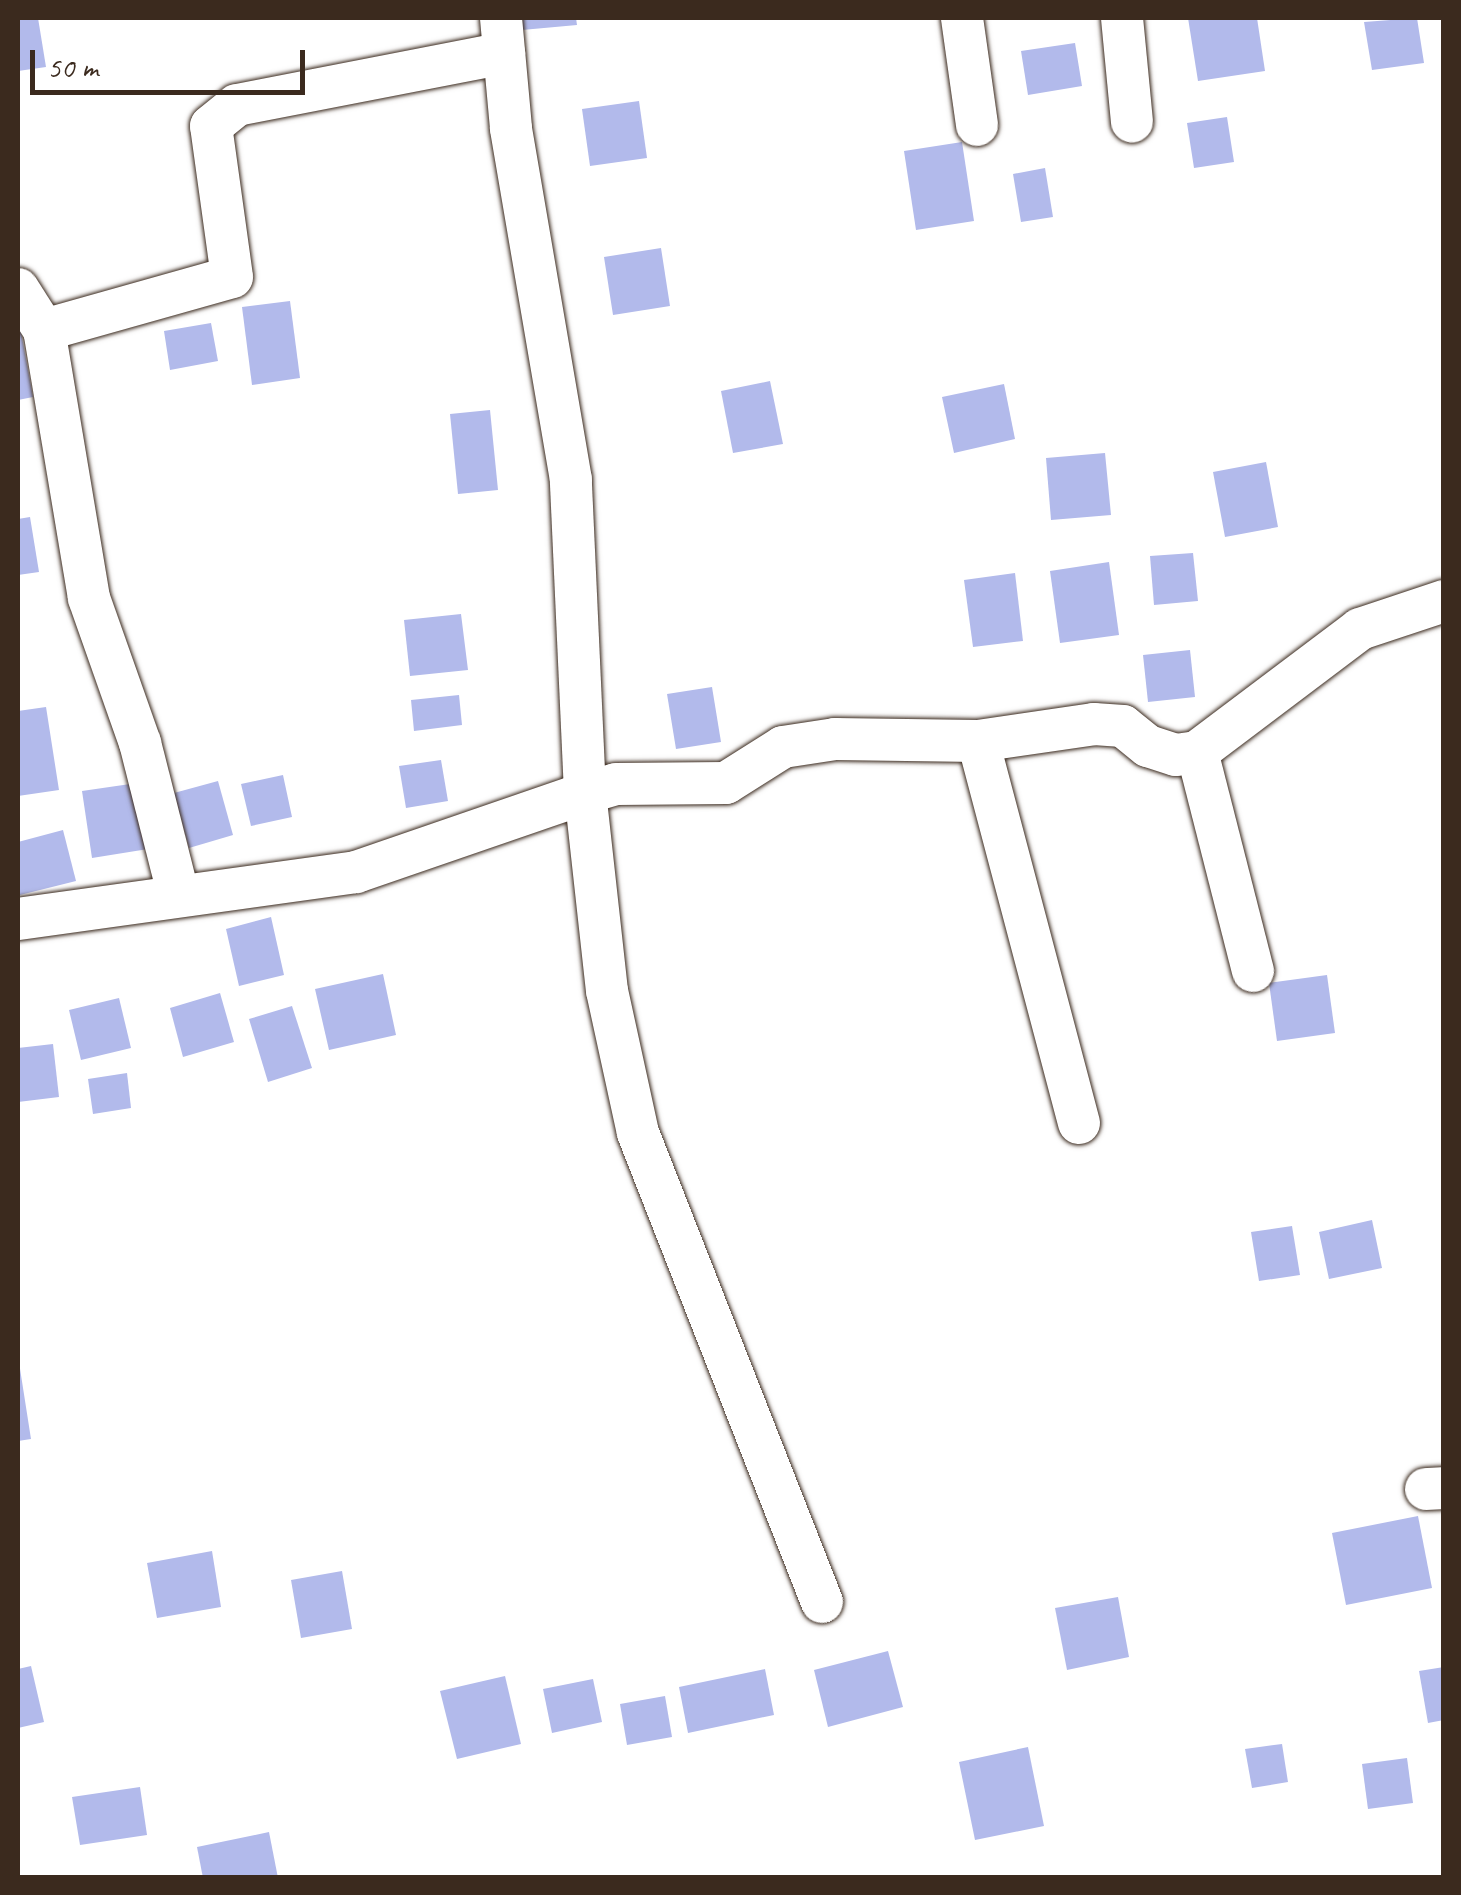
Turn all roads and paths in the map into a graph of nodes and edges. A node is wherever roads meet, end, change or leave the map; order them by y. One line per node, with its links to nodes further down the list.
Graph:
1 (962, 18): 5 (street)
2 (1122, 18): 4 (street)
3 (503, 35): 7 (street); 11 (street)
4 (1132, 122)
5 (977, 125)
6 (18, 288): 7 (street)
7 (44, 330): 12 (street)
8 (1444, 601): 10 (street)
9 (978, 741): 10 (street); 11 (street); 15 (street)
10 (1197, 752): 14 (street)
11 (585, 793): 12 (street); 16 (street)
12 (178, 893): 13 (street)
13 (18, 918)
14 (1253, 972)
15 (1079, 1123)
16 (822, 1602)

